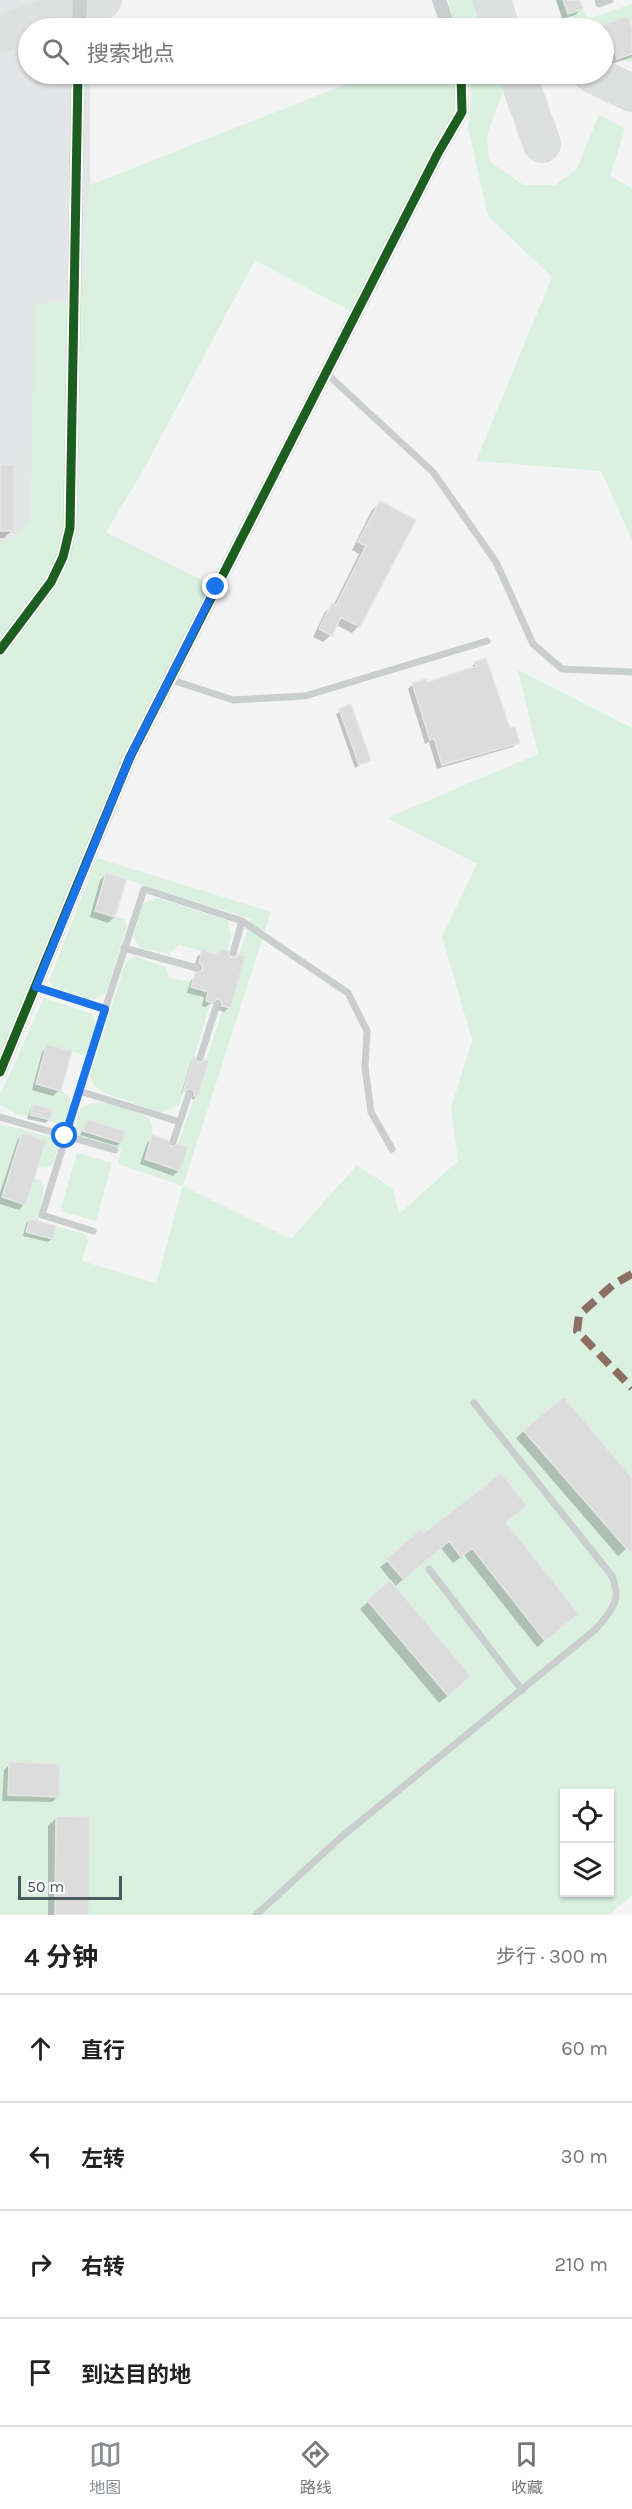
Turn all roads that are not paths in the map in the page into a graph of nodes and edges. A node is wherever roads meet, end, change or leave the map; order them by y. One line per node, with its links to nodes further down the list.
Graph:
1 (80, 0): 5 (street)
2 (439, 0): 6 (street)
3 (598, 0): 4 (lane)
4 (610, 0)
5 (79, 18)
6 (445, 18)
7 (78, 84): 11 (street)
8 (461, 84): 9 (street)
9 (326, 373): 12 (lane); 13 (street)
10 (487, 641): 13 (lane)
11 (0, 650)
12 (632, 672)
13 (169, 679): 18 (street)
14 (242, 921): 15 (lane); 16 (lane); 29 (lane)
15 (124, 948): 17 (lane); 20 (lane)
16 (233, 953)
17 (197, 968)
18 (36, 987): 20 (lane); 22 (street)
19 (217, 1004): 21 (lane)
20 (105, 1009): 23 (lane)
21 (200, 1058)
22 (0, 1072)
23 (79, 1091): 26 (lane); 27 (lane)
24 (189, 1094): 26 (lane)
25 (0, 1117): 27 (lane)
26 (180, 1122): 28 (lane)
27 (65, 1136): 30 (lane); 31 (lane)
28 (173, 1142)
29 (392, 1149)
30 (115, 1150)
31 (93, 1231)
32 (474, 1403): 34 (lane)
33 (429, 1569): 34 (lane)
34 (522, 1690): 35 (lane)
35 (256, 1915)

